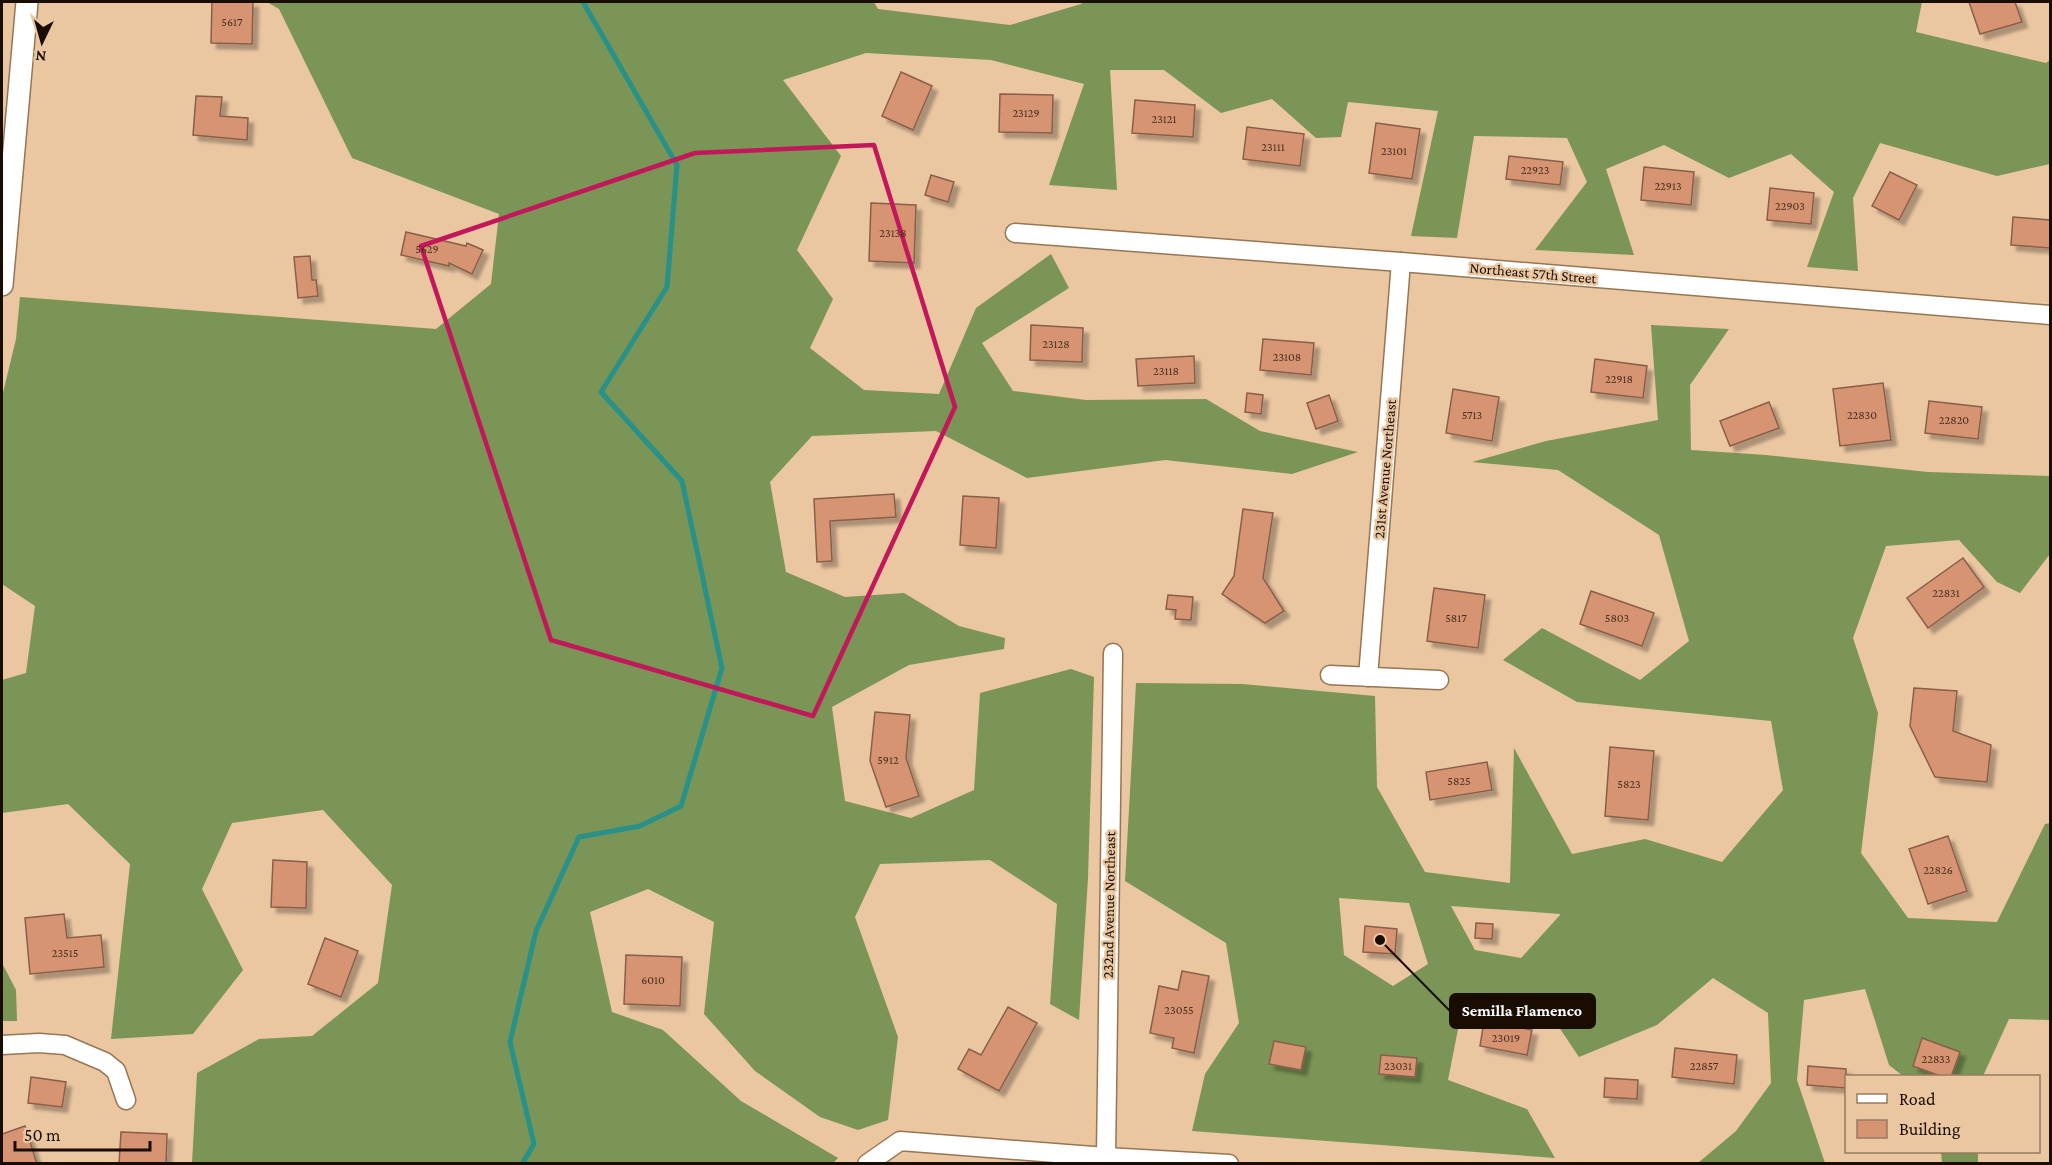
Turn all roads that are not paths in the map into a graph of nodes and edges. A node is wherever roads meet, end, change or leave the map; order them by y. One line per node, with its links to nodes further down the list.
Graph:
1 (27, 2): 4 (street)
2 (1015, 233): 3 (street, Northeast 57th Street)
3 (1401, 262): 5 (street, Northeast 57th Street); 8 (street, 231st Avenue Northeast)
4 (2, 285)
5 (2050, 315)
6 (1113, 653): 12 (street, 232nd Avenue Northeast)
7 (1330, 675): 8 (street)
8 (1368, 677): 9 (street)
9 (1439, 680)
10 (2, 1045): 11 (street)
11 (126, 1100)
12 (1106, 1157): 13 (street); 14 (street)
13 (867, 1164)
14 (1229, 1164)

